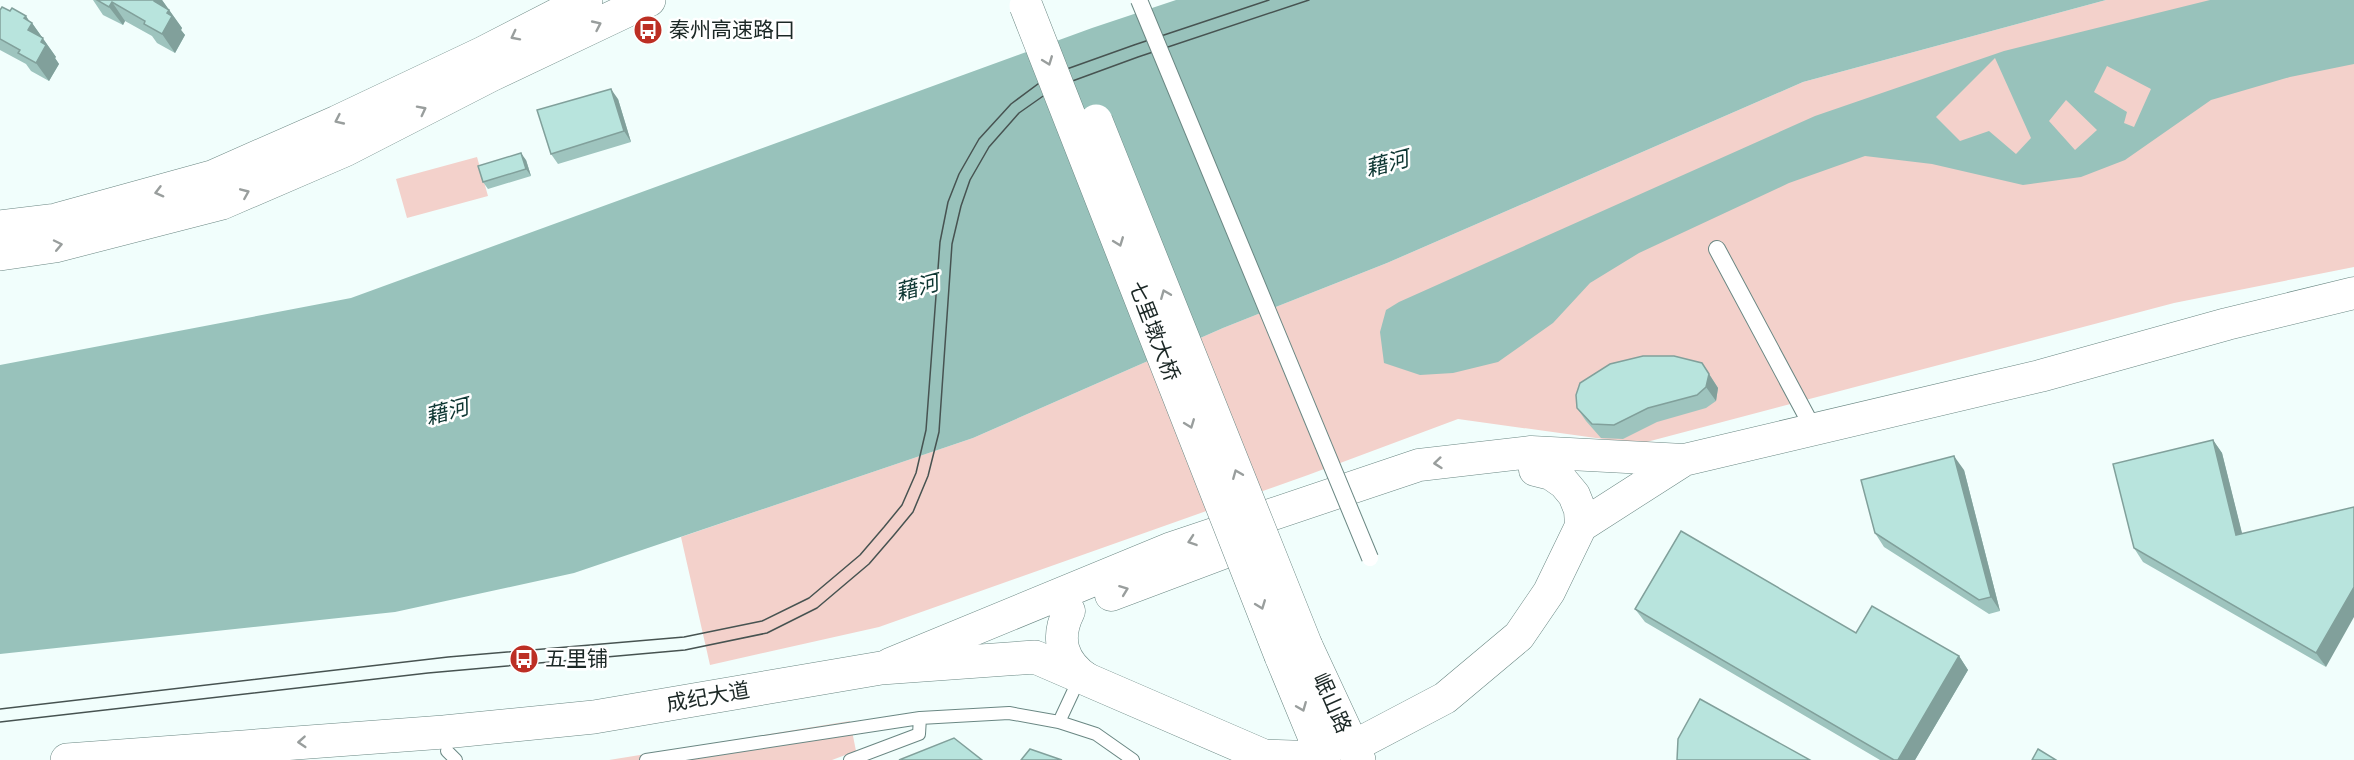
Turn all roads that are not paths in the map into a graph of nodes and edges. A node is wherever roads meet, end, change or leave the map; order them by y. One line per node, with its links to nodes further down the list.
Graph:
1 (586, 0): 5 (main road, one-way to 5)
2 (649, 0): 7 (main road, one-way to 2)
3 (1139, 0): 13 (street, bridge)
4 (1032, 2): 15 (main road, 七里墩大桥, bridge)
5 (0, 227)
6 (1717, 249): 9 (street)
7 (0, 254)
8 (2354, 293): 9 (main road)
9 (1814, 430): 10 (main road)
10 (1674, 467): 11 (main road); 12 (main road); 17 (main road, one-way to 17)
11 (1535, 470): 12 (main road); 14 (main road, one-way to 11)
12 (1581, 526): 22 (main road)
13 (1370, 558)
14 (1069, 611): 16 (main road); 18 (main road)
15 (1294, 651): 22 (main road, 岷山路)
16 (944, 663): 17 (main road, 成纪大道); 18 (main road, 成纪大道)
17 (890, 675): 18 (main road, 成纪大道); 21 (main road, 成纪大道); 23 (main road, 成纪大道, one-way to 23)
18 (1080, 685): 20 (lane); 22 (main road, 成纪大道); 28 (main road, 成纪大道)
19 (920, 718): 20 (lane); 25 (lane); 26 (lane)
20 (1059, 722): 27 (lane)
21 (452, 755): 24 (main road, 成纪大道)
22 (1335, 757)
23 (67, 760)
24 (336, 760)
25 (646, 760)
26 (850, 760)
27 (1133, 760)
28 (1218, 760)

